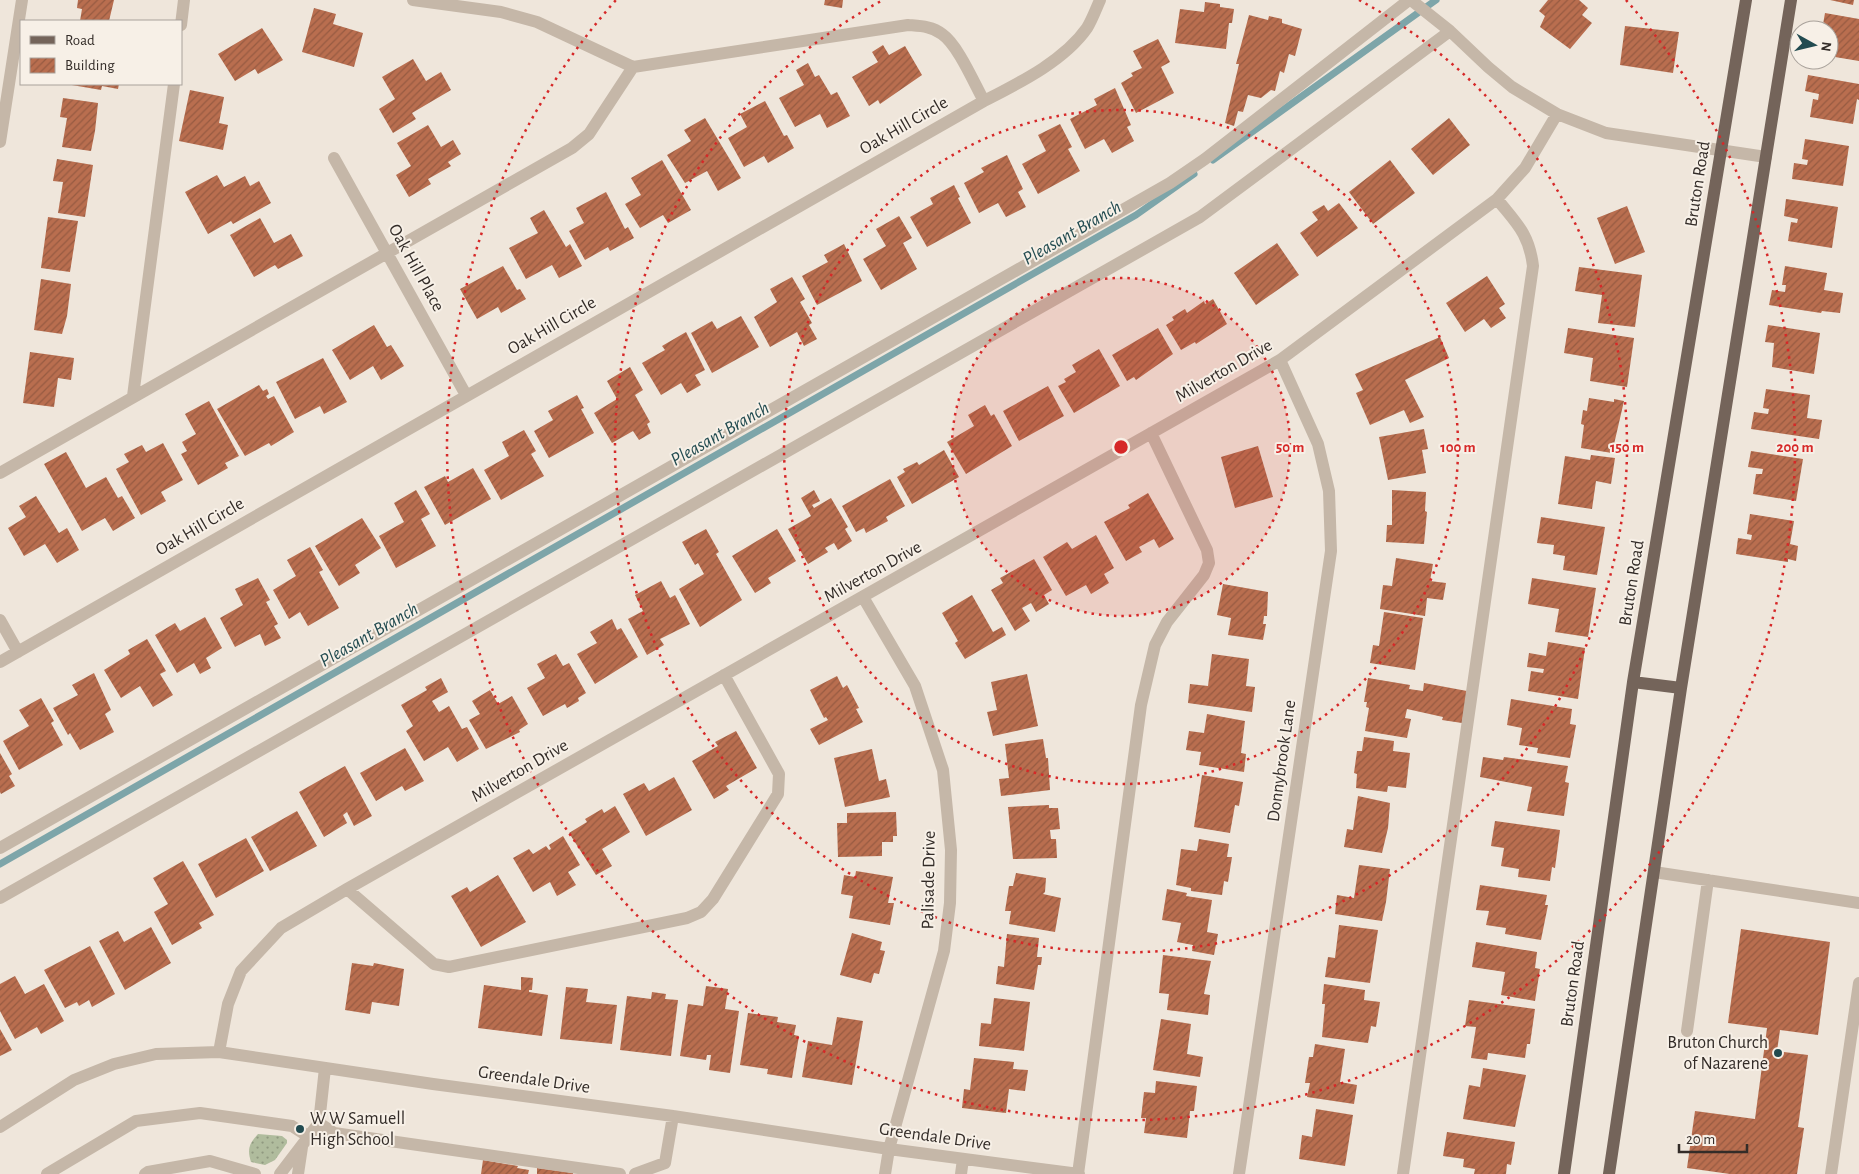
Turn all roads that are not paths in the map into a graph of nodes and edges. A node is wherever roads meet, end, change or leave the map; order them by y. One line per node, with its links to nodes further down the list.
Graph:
1 (22, 0): 14 (street)
2 (184, 0): 8 (street)
3 (413, 0): 10 (street)
4 (1100, 0): 12 (street, Oak Hill Circle)
5 (1410, 0): 9 (street); 32 (street)
6 (1746, 0): 15 (main road, Bruton Road)
7 (1791, 0): 16 (main road)
8 (182, 20)
9 (1450, 31): 13 (street); 36 (street)
10 (633, 67): 12 (street); 19 (street)
11 (174, 85): 22 (street)
12 (984, 101): 21 (street, Oak Hill Circle)
13 (1557, 114): 15 (street); 18 (street, Milverton Drive)
14 (0, 142)
15 (1721, 151): 16 (street); 30 (main road, Bruton Road)
16 (1766, 157): 31 (main road)
17 (334, 158): 19 (street, Oak Hill Place)
18 (1497, 199): 20 (street, Milverton Drive); 60 (street)
19 (388, 254): 21 (street, Oak Hill Place); 22 (street)
20 (1280, 360): 23 (street, Milverton Drive); 59 (street, Donnybrook Lane)
21 (466, 395): 27 (street, Oak Hill Circle)
22 (133, 396): 24 (street)
23 (1152, 433): 25 (street, Milverton Drive); 58 (street)
24 (0, 473)
25 (863, 597): 29 (street, Milverton Drive); 46 (street, Palisade Drive)
26 (0, 620): 27 (street)
27 (18, 652): 28 (street, Oak Hill Circle)
28 (0, 662)
29 (724, 675): 35 (street, Milverton Drive); 35 (street)
30 (1633, 682): 31 (main road); 61 (main road, Bruton Road)
31 (1681, 688): 33 (main road)
32 (0, 848)
33 (1654, 872): 34 (street); 62 (main road)
34 (1708, 880): 37 (street); 39 (street)
35 (347, 889): 40 (street, Milverton Drive)
36 (0, 898)
37 (1859, 903)
38 (1859, 982): 63 (street)
39 (1687, 1031)
40 (219, 1052): 41 (street, Greendale Drive); 44 (street, Greendale Drive)
41 (325, 1068): 42 (street, Greendale Drive); 43 (street)
42 (674, 1116): 46 (street, Greendale Drive); 55 (street)
43 (319, 1123): 45 (street); 54 (street)
44 (0, 1127)
45 (305, 1141): 49 (street); 52 (street); 53 (street)
46 (889, 1149): 47 (street, Greendale Drive); 56 (street, Palisade Drive)
47 (963, 1159): 48 (street, Greendale Drive); 57 (street)
48 (1030, 1171): 58 (street, Greendale Drive)
49 (47, 1174)
50 (145, 1174): 51 (street)
51 (255, 1174)
52 (280, 1174)
53 (298, 1174)
54 (620, 1174)
55 (635, 1174)
56 (885, 1174)
57 (960, 1174)
58 (1078, 1174)
59 (1239, 1174)
60 (1403, 1174)
61 (1564, 1174)
62 (1609, 1174)
63 (1831, 1174)

